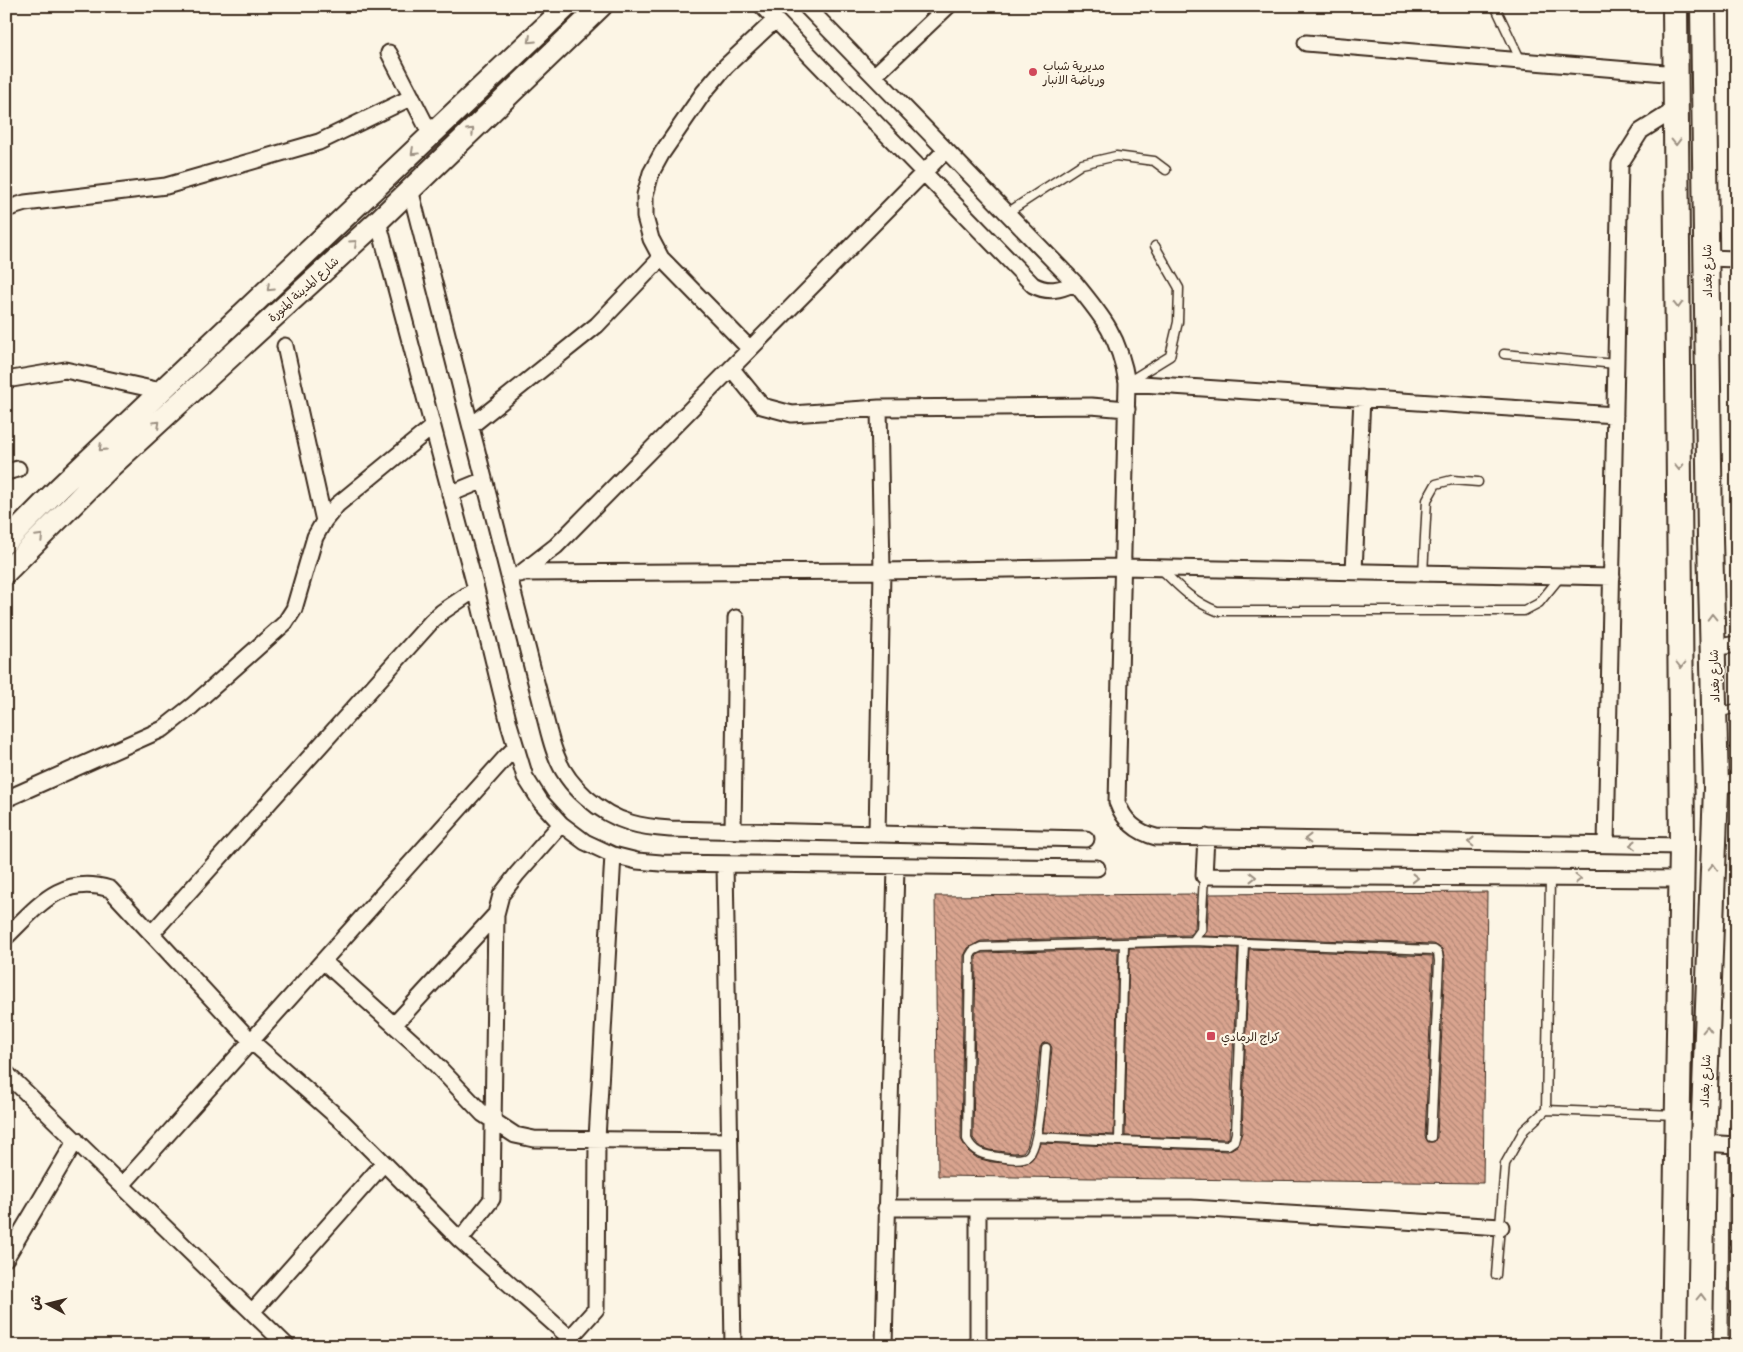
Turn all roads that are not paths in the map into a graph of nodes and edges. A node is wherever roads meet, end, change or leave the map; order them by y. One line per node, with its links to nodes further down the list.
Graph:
1 (567, 6): 17 (main road, شارع المدينة المنورة, one-way to 17)
2 (601, 6): 21 (main road, شارع المدينة المنورة, one-way to 2)
3 (762, 6): 9 (street)
4 (806, 6): 14 (street)
5 (948, 6): 14 (street)
6 (1495, 6): 12 (lane)
7 (1675, 6): 13 (main road)
8 (1703, 6): 27 (main road, شارع بغداد)
9 (775, 20): 20 (street); 26 (street)
10 (1306, 43): 12 (street)
11 (389, 53): 15 (street)
12 (1521, 61): 13 (street)
13 (1676, 74): 16 (main road)
14 (874, 76): 18 (street)
15 (412, 97): 17 (street); 22 (street)
16 (1676, 109): 35 (street); 51 (main road, one-way to 51)
17 (431, 135): 29 (main road, شارع المدينة المنورة, one-way to 29)
18 (946, 150): 20 (street); 23 (street)
19 (1166, 170): 23 (lane)
20 (924, 172): 31 (street); 33 (street)
21 (410, 189): 24 (main road, شارع المدينة المنورة); 44 (street)
22 (6, 208)
23 (1007, 213): 31 (street)
24 (378, 221): 30 (main road, شارع المدينة المنورة, one-way to 24); 45 (street)
25 (1155, 246): 38 (lane)
26 (662, 258): 33 (street); 44 (street)
27 (1706, 258): 28 (street); 50 (main road, شارع بغداد)
28 (1737, 259)
29 (299, 260): 30 (main road); 39 (main road, شارع المدينة المنورة, one-way to 39)
30 (313, 280): 57 (main road, شارع المدينة المنورة, one-way to 30)
31 (1075, 283): 38 (street)
32 (285, 346): 49 (street)
33 (750, 349): 36 (street)
34 (1504, 354): 35 (lane)
35 (1616, 364): 43 (street)
36 (731, 368): 41 (street); 60 (street)
37 (6, 380): 39 (street)
38 (1127, 383): 40 (street); 42 (street)
39 (161, 391): 52 (main road, شارع المدينة المنورة, one-way to 52)
40 (1362, 398): 43 (street); 56 (street)
41 (879, 408): 42 (street); 55 (street)
42 (1127, 409): 53 (street)
43 (1615, 415): 61 (street)
44 (471, 426): 46 (street)
45 (432, 427): 48 (street); 49 (street)
46 (484, 480): 48 (street); 60 (street)
47 (1478, 482): 58 (lane)
48 (450, 494): 62 (street)
49 (324, 521): 69 (street)
50 (1710, 538): 51 (main road); 65 (main road, شارع بغداد, one-way to 50)
51 (1680, 539): 76 (main road, one-way to 76)
52 (6, 542)
53 (1123, 567): 54 (street); 55 (street); 73 (street)
54 (1158, 567): 56 (street); 59 (lane)
55 (882, 571): 60 (street); 72 (street)
56 (1354, 571): 58 (street)
57 (6, 572)
58 (1423, 574): 59 (street)
59 (1562, 576): 61 (street)
60 (515, 577): 71 (street)
61 (1612, 577): 75 (street)
62 (476, 589): 67 (street); 85 (street)
63 (736, 618): 71 (street)
64 (1737, 644): 65 (street)
65 (1713, 648): 66 (main road, شارع بغداد)
66 (1726, 711): 68 (main road, شارع بغداد)
67 (515, 748): 70 (street); 90 (street)
68 (1727, 785): 105 (main road, شارع بغداد, one-way to 68)
69 (6, 799)
70 (560, 824): 77 (street); 84 (street)
71 (733, 831): 72 (street)
72 (877, 834): 74 (street)
73 (1206, 837): 75 (street, one-way to 73); 81 (street)
74 (1086, 839)
75 (1606, 845): 76 (street, one-way to 75)
76 (1682, 846): 83 (main road)
77 (613, 855): 78 (street); 102 (street)
78 (725, 864): 79 (street); 103 (street)
79 (896, 866): 80 (street); 111 (street)
80 (1097, 868)
81 (1204, 876): 82 (street, one-way to 82); 87 (lane)
82 (1550, 879): 83 (street, one-way to 83); 96 (lane)
83 (1681, 879): 97 (main road)
84 (496, 914): 91 (street); 98 (street)
85 (152, 933): 86 (street); 92 (street)
86 (6, 936)
87 (1193, 941): 88 (lane); 89 (lane)
88 (1124, 943): 99 (lane); 104 (lane)
89 (1244, 943): 100 (lane); 104 (lane)
90 (323, 961): 91 (street); 92 (street)
91 (394, 1025): 98 (street)
92 (251, 1041): 107 (street); 108 (street)
93 (1046, 1048): 99 (lane)
94 (6, 1072): 101 (street)
95 (1737, 1091): 106 (lane)
96 (1546, 1110): 97 (lane); 113 (lane)
97 (1677, 1115): 109 (main road)
98 (493, 1120): 102 (street); 114 (street)
99 (1037, 1137): 104 (lane)
100 (1431, 1137)
101 (76, 1140): 108 (street); 115 (street)
102 (597, 1140): 103 (street); 118 (street)
103 (729, 1141): 120 (street)
104 (1119, 1141)
105 (1703, 1144): 106 (street); 110 (main road, شارع بغداد)
106 (1736, 1145): 125 (lane)
107 (384, 1163): 114 (street); 117 (street)
108 (122, 1185): 117 (street)
109 (1677, 1189): 110 (main road); 123 (main road)
110 (1703, 1189): 124 (main road, شارع بغداد, one-way to 110)
111 (886, 1208): 112 (street); 121 (street)
112 (978, 1208): 113 (street); 122 (street)
113 (1501, 1227): 116 (lane)
114 (460, 1240): 118 (street)
115 (6, 1258)
116 (1496, 1275)
117 (252, 1312): 119 (street)
118 (566, 1342)
119 (287, 1346)
120 (733, 1346)
121 (884, 1346)
122 (978, 1346)
123 (1674, 1346)
124 (1700, 1346)
125 (1733, 1346)

